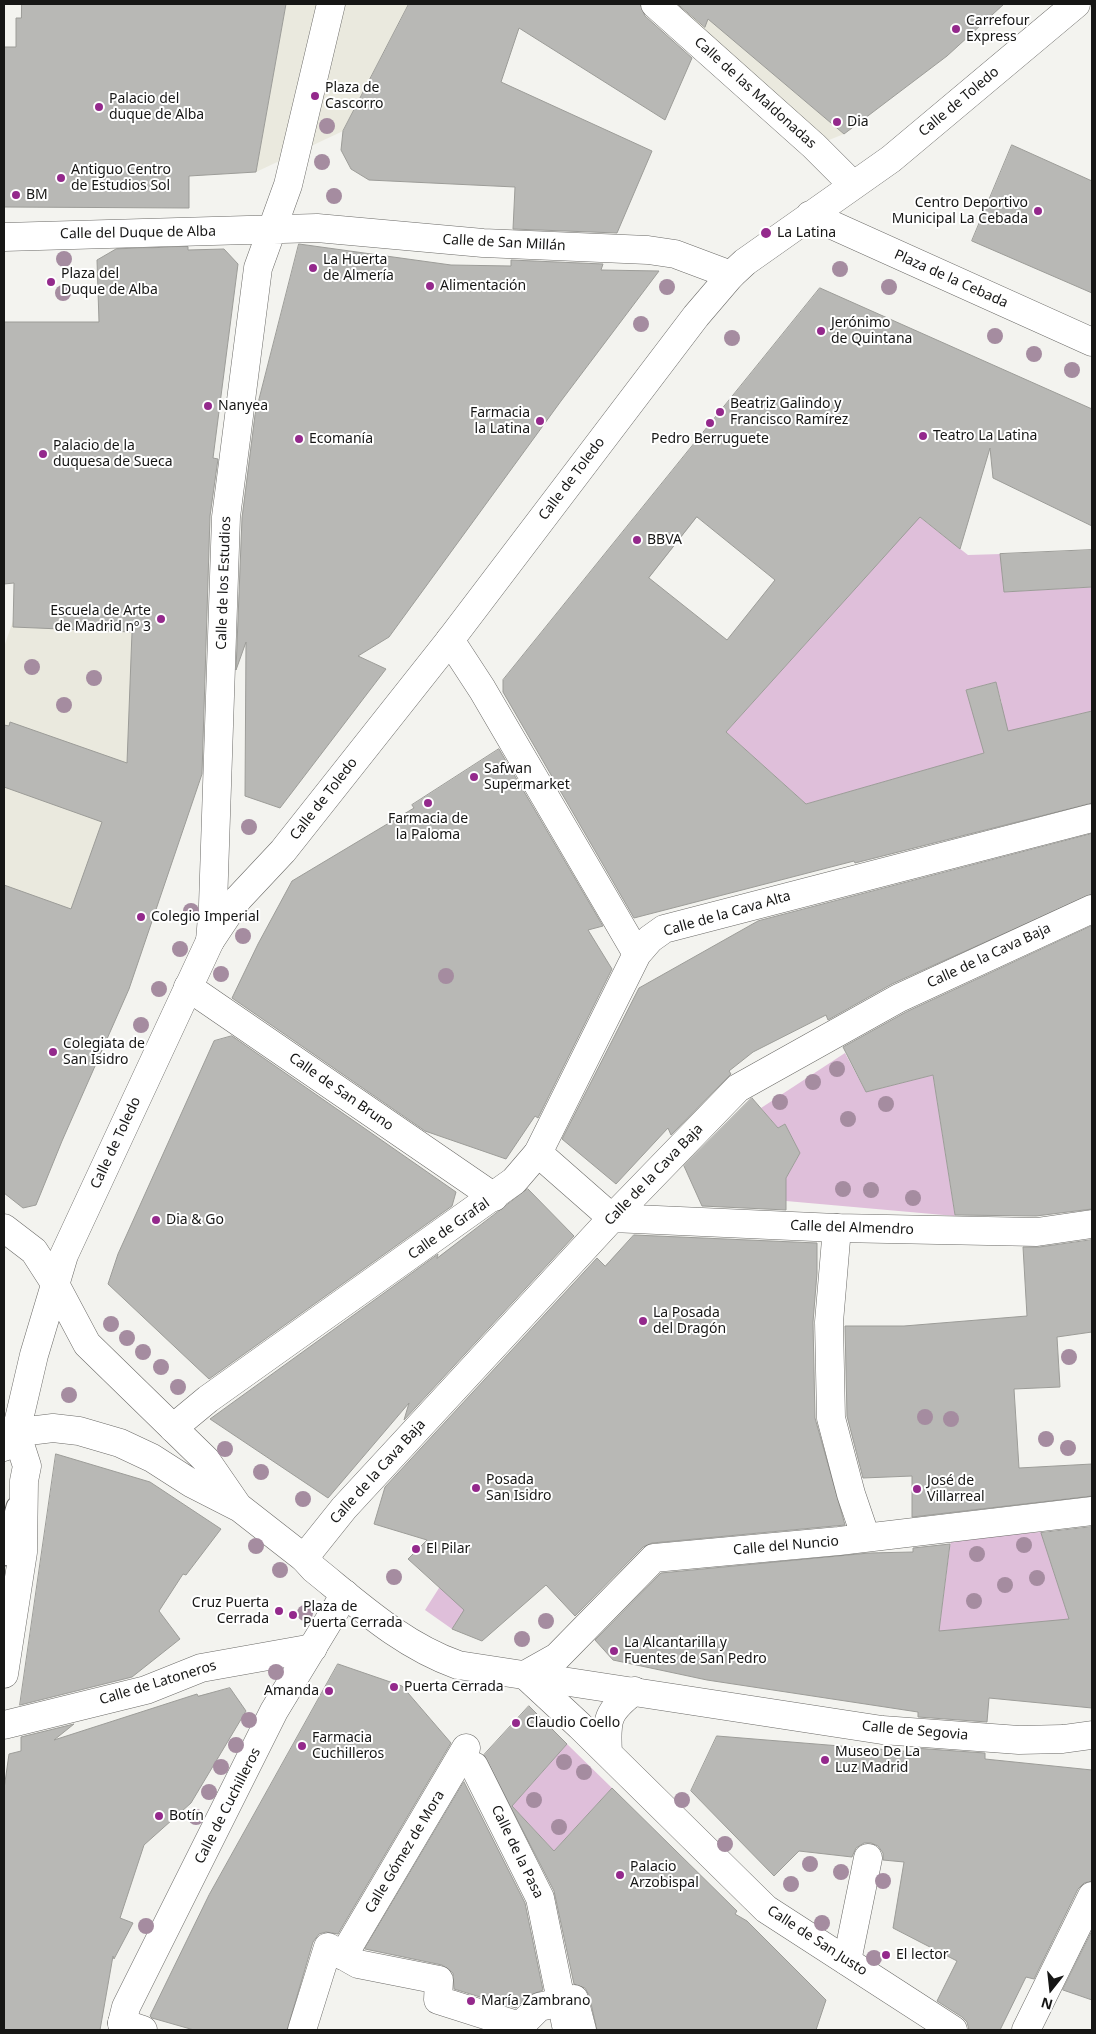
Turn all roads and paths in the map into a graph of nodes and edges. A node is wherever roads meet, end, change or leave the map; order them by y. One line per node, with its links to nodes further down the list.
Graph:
1 (331, 4): 6 (street)
2 (655, 4): 4 (street, Calle de las Maldonadas)
3 (1076, 4): 4 (street, Calle de Toledo)
4 (846, 190): 5 (street)
5 (810, 215): 8 (street, Calle de Toledo); 9 (street, Plaza de la Cebada)
6 (273, 229): 7 (street, Calle del Duque de Alba); 8 (street, Calle de San Millán); 13 (street, Calle de los Estudios)
7 (4, 237)
8 (730, 275): 10 (street, Calle de Toledo)
9 (1092, 342)
10 (450, 640): 13 (street, Calle de Toledo); 14 (street)
11 (1092, 818): 14 (street, Calle de la Cava Alta)
12 (1092, 909): 18 (street, Calle de la Cava Baja)
13 (210, 940): 15 (street, Calle de Toledo)
14 (637, 954): 16 (street, Calle de Grafal)
15 (188, 987): 17 (street, Calle de San Bruno); 22 (street, Calle de Toledo)
16 (538, 1153): 17 (street, Calle de Grafal); 18 (street)
17 (494, 1198): 23 (street, Calle de Grafal)
18 (612, 1218): 21 (street, Calle del Almendro); 30 (street, Calle de la Cava Baja)
19 (1092, 1224): 21 (street, Calle del Almendro)
20 (4, 1228): 22 (street)
21 (837, 1228): 28 (street)
22 (54, 1282): 23 (street); 24 (street, Calle de Toledo)
23 (173, 1428): 26 (street)
24 (8, 1438): 25 (street); 26 (street)
25 (24, 1481): 29 (lane); 33 (street)
26 (240, 1508): 30 (street)
27 (1092, 1511): 28 (street, Calle del Nuncio)
28 (866, 1538): 34 (street, Calle del Nuncio)
29 (4, 1555)
30 (304, 1558): 31 (street)
31 (345, 1594): 32 (street, Calle de Cuchilleros); 34 (street)
32 (313, 1648): 36 (street, Calle de Latoneros); 45 (street, Calle de Cuchilleros)
33 (4, 1674)
34 (525, 1675): 35 (street); 38 (street, Calle de San Justo)
35 (634, 1691): 37 (street, Calle de Segovia); 38 (street)
36 (4, 1725)
37 (1092, 1735)
38 (608, 1753): 43 (street, Calle de San Justo)
39 (470, 1757): 42 (street, Calle Gómez de Mora); 44 (street, Calle de la Pasa)
40 (868, 1858): 43 (street)
41 (1092, 1896): 50 (street)
42 (343, 1956): 44 (street); 46 (street)
43 (848, 1961): 49 (street, Calle de San Justo)
44 (560, 2002): 47 (street, Calle de la Pasa); 48 (street)
45 (129, 2028)
46 (302, 2030)
47 (567, 2030)
48 (582, 2030)
49 (953, 2030)
50 (1026, 2030)

